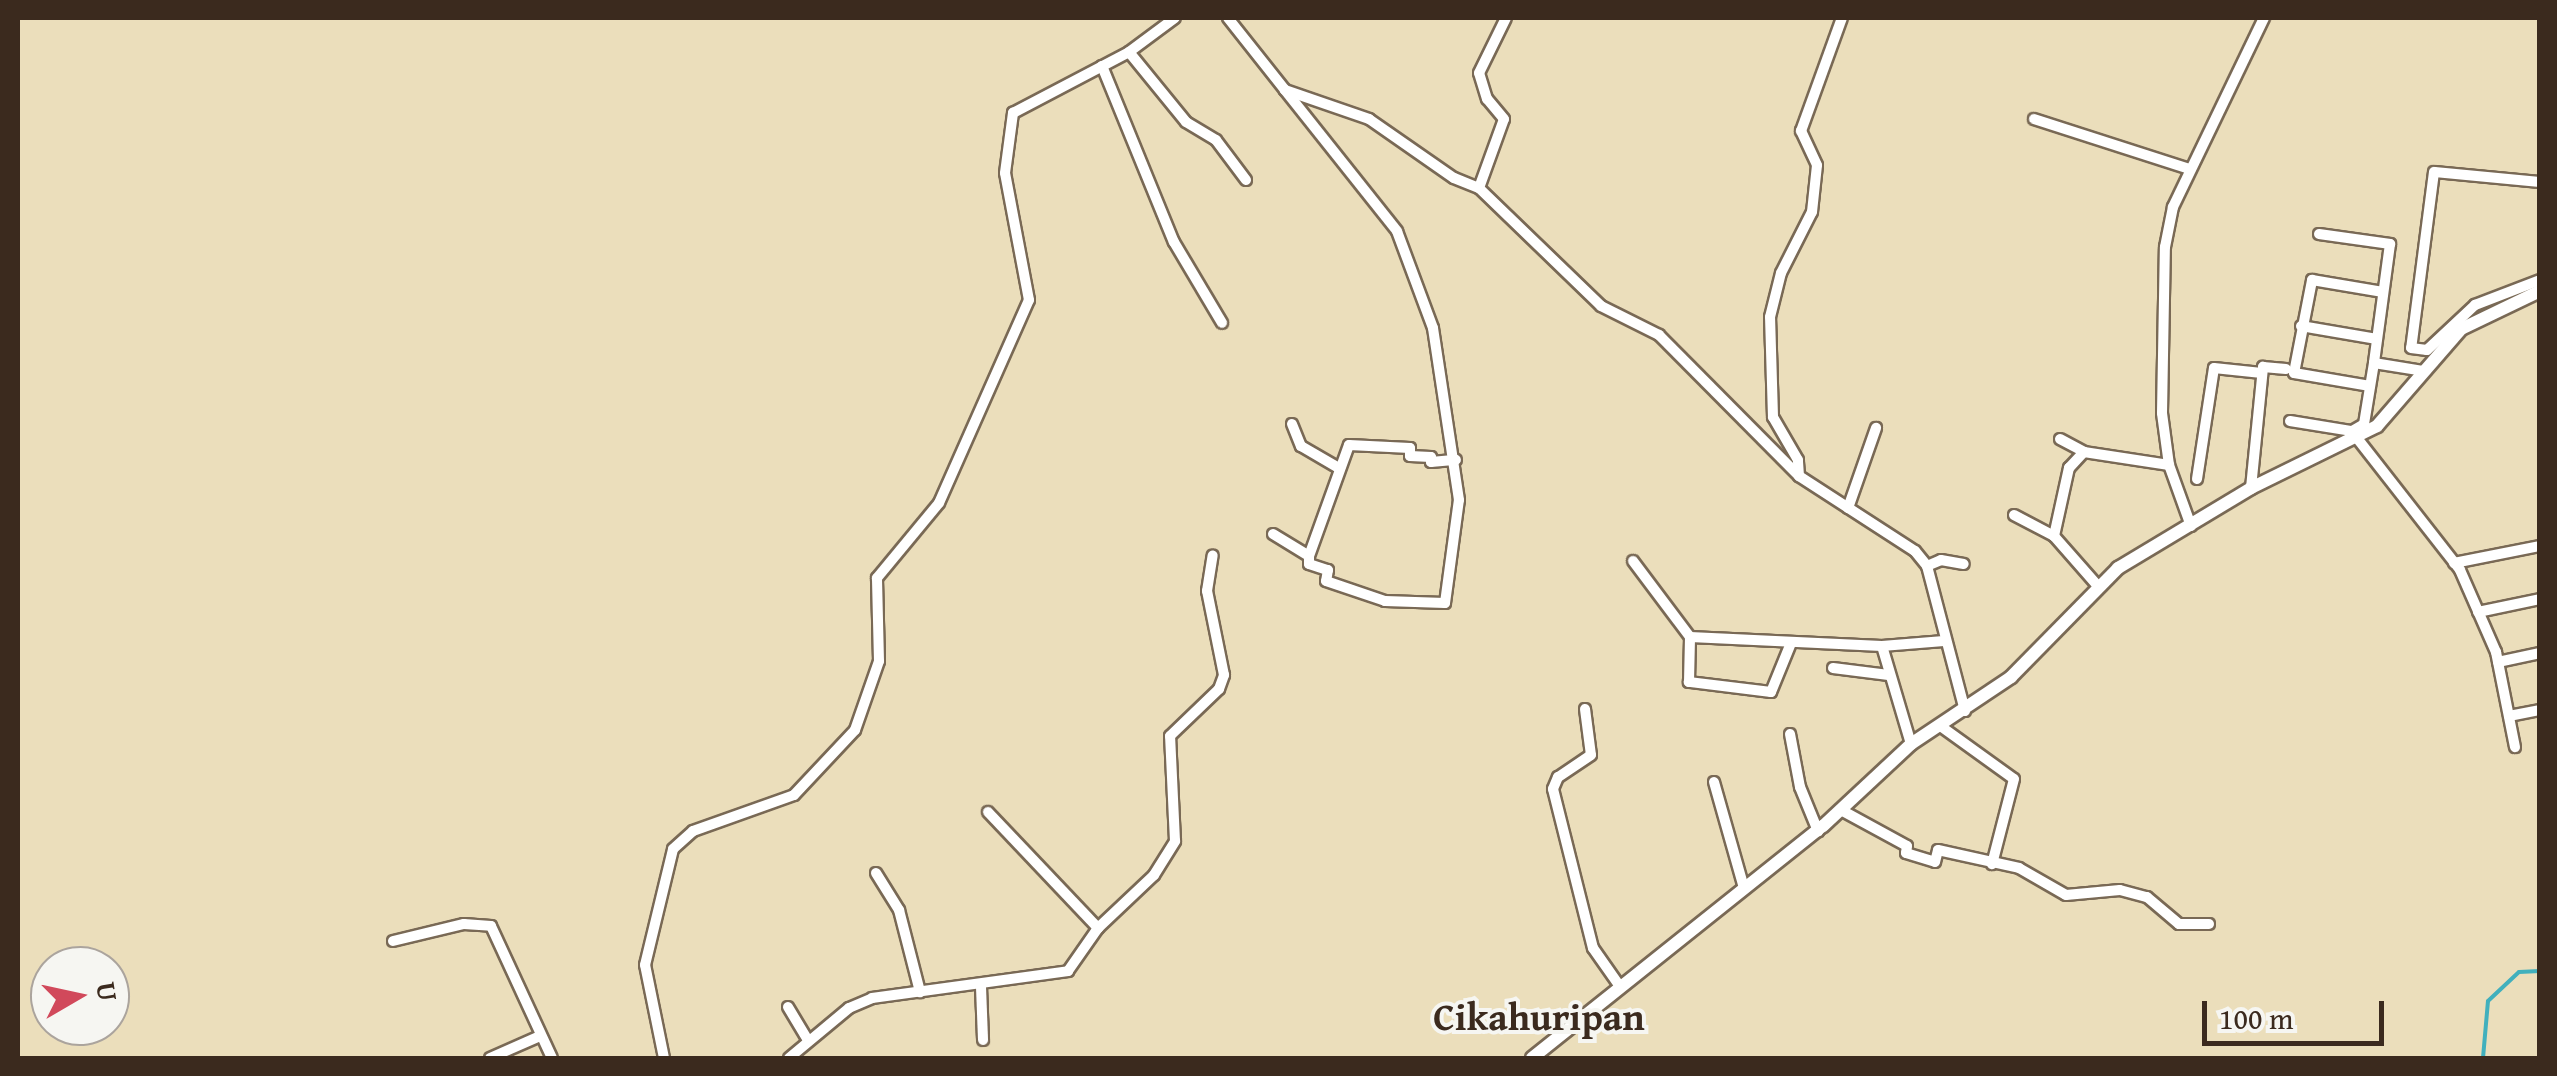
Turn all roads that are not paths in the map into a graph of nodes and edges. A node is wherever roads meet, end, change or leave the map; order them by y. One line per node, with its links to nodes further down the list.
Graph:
1 (1175, 18): 6 (street)
2 (1228, 18): 8 (street)
3 (1506, 18): 13 (street)
4 (1842, 18): 36 (street)
5 (2264, 18): 10 (street)
6 (1129, 52): 7 (street); 11 (street)
7 (1102, 66): 18 (street); 89 (street)
8 (1284, 90): 13 (street); 33 (street)
9 (2034, 119): 10 (street)
10 (2190, 169): 34 (street)
11 (1246, 180)
12 (2540, 182): 21 (street)
13 (1478, 188): 36 (street)
14 (2318, 234): 17 (street)
15 (2540, 280): 21 (street)
16 (2540, 291): 21 (street)
17 (2383, 292): 19 (street); 20 (street)
18 (1222, 323)
19 (2302, 326): 20 (street); 26 (street)
20 (2377, 339): 22 (street)
21 (2432, 353): 24 (street)
22 (2374, 363): 24 (street); 26 (street)
23 (2286, 369): 25 (street)
24 (2424, 371): 30 (street)
25 (2262, 373): 37 (street); 38 (street)
26 (2370, 386): 27 (street)
27 (2290, 421)
28 (1292, 424): 35 (street)
29 (1876, 428): 39 (street)
30 (2357, 438): 38 (street); 49 (street)
31 (2060, 439): 32 (street)
32 (2084, 452): 34 (street); 43 (street)
33 (1456, 460): 35 (street); 46 (street)
34 (2169, 465): 41 (street)
35 (1337, 466): 46 (street)
36 (1798, 476): 39 (street)
37 (2196, 479)
38 (2251, 488): 41 (street)
39 (1848, 508): 50 (street)
40 (2014, 515): 43 (street)
41 (2191, 526): 51 (street)
42 (1273, 534): 46 (street)
43 (2054, 536): 51 (street)
44 (2540, 546): 49 (street)
45 (1213, 555): 78 (street)
46 (1309, 556)
47 (1633, 561): 54 (street)
48 (1964, 564): 50 (street)
49 (2454, 564): 53 (street)
50 (1928, 566): 55 (street)
51 (2098, 586): 64 (street)
52 (2540, 600): 53 (street)
53 (2478, 612): 59 (street)
54 (1690, 637): 56 (street); 56 (street)
55 (1944, 641): 57 (street); 64 (street)
56 (1791, 644): 57 (street)
57 (1882, 646): 61 (street)
58 (2540, 653): 59 (street)
59 (2498, 662): 65 (street)
60 (1833, 668): 61 (street)
61 (1889, 675): 68 (street)
62 (1585, 708): 80 (street)
63 (2540, 710): 65 (street)
64 (1965, 711): 66 (street)
65 (2508, 716): 69 (street)
66 (1939, 725): 68 (street); 74 (street)
67 (1790, 734): 73 (street)
68 (1911, 744): 71 (street)
69 (2515, 747)
70 (1714, 782): 76 (street)
71 (1841, 810): 73 (street); 74 (street)
72 (988, 812): 78 (street)
73 (1818, 830): 76 (street)
74 (1992, 864): 77 (street)
75 (876, 873): 82 (street)
76 (1744, 888): 80 (street)
77 (2209, 924)
78 (1098, 928): 81 (street)
79 (393, 941): 84 (street)
80 (1619, 985): 91 (street)
81 (980, 987): 82 (street); 86 (street)
82 (920, 992): 85 (street)
83 (788, 1007): 85 (street)
84 (540, 1036): 87 (street); 88 (street)
85 (807, 1039): 90 (street)
86 (983, 1040)
87 (490, 1058)
88 (552, 1058)
89 (664, 1058)
90 (789, 1058)
91 (1532, 1058)

